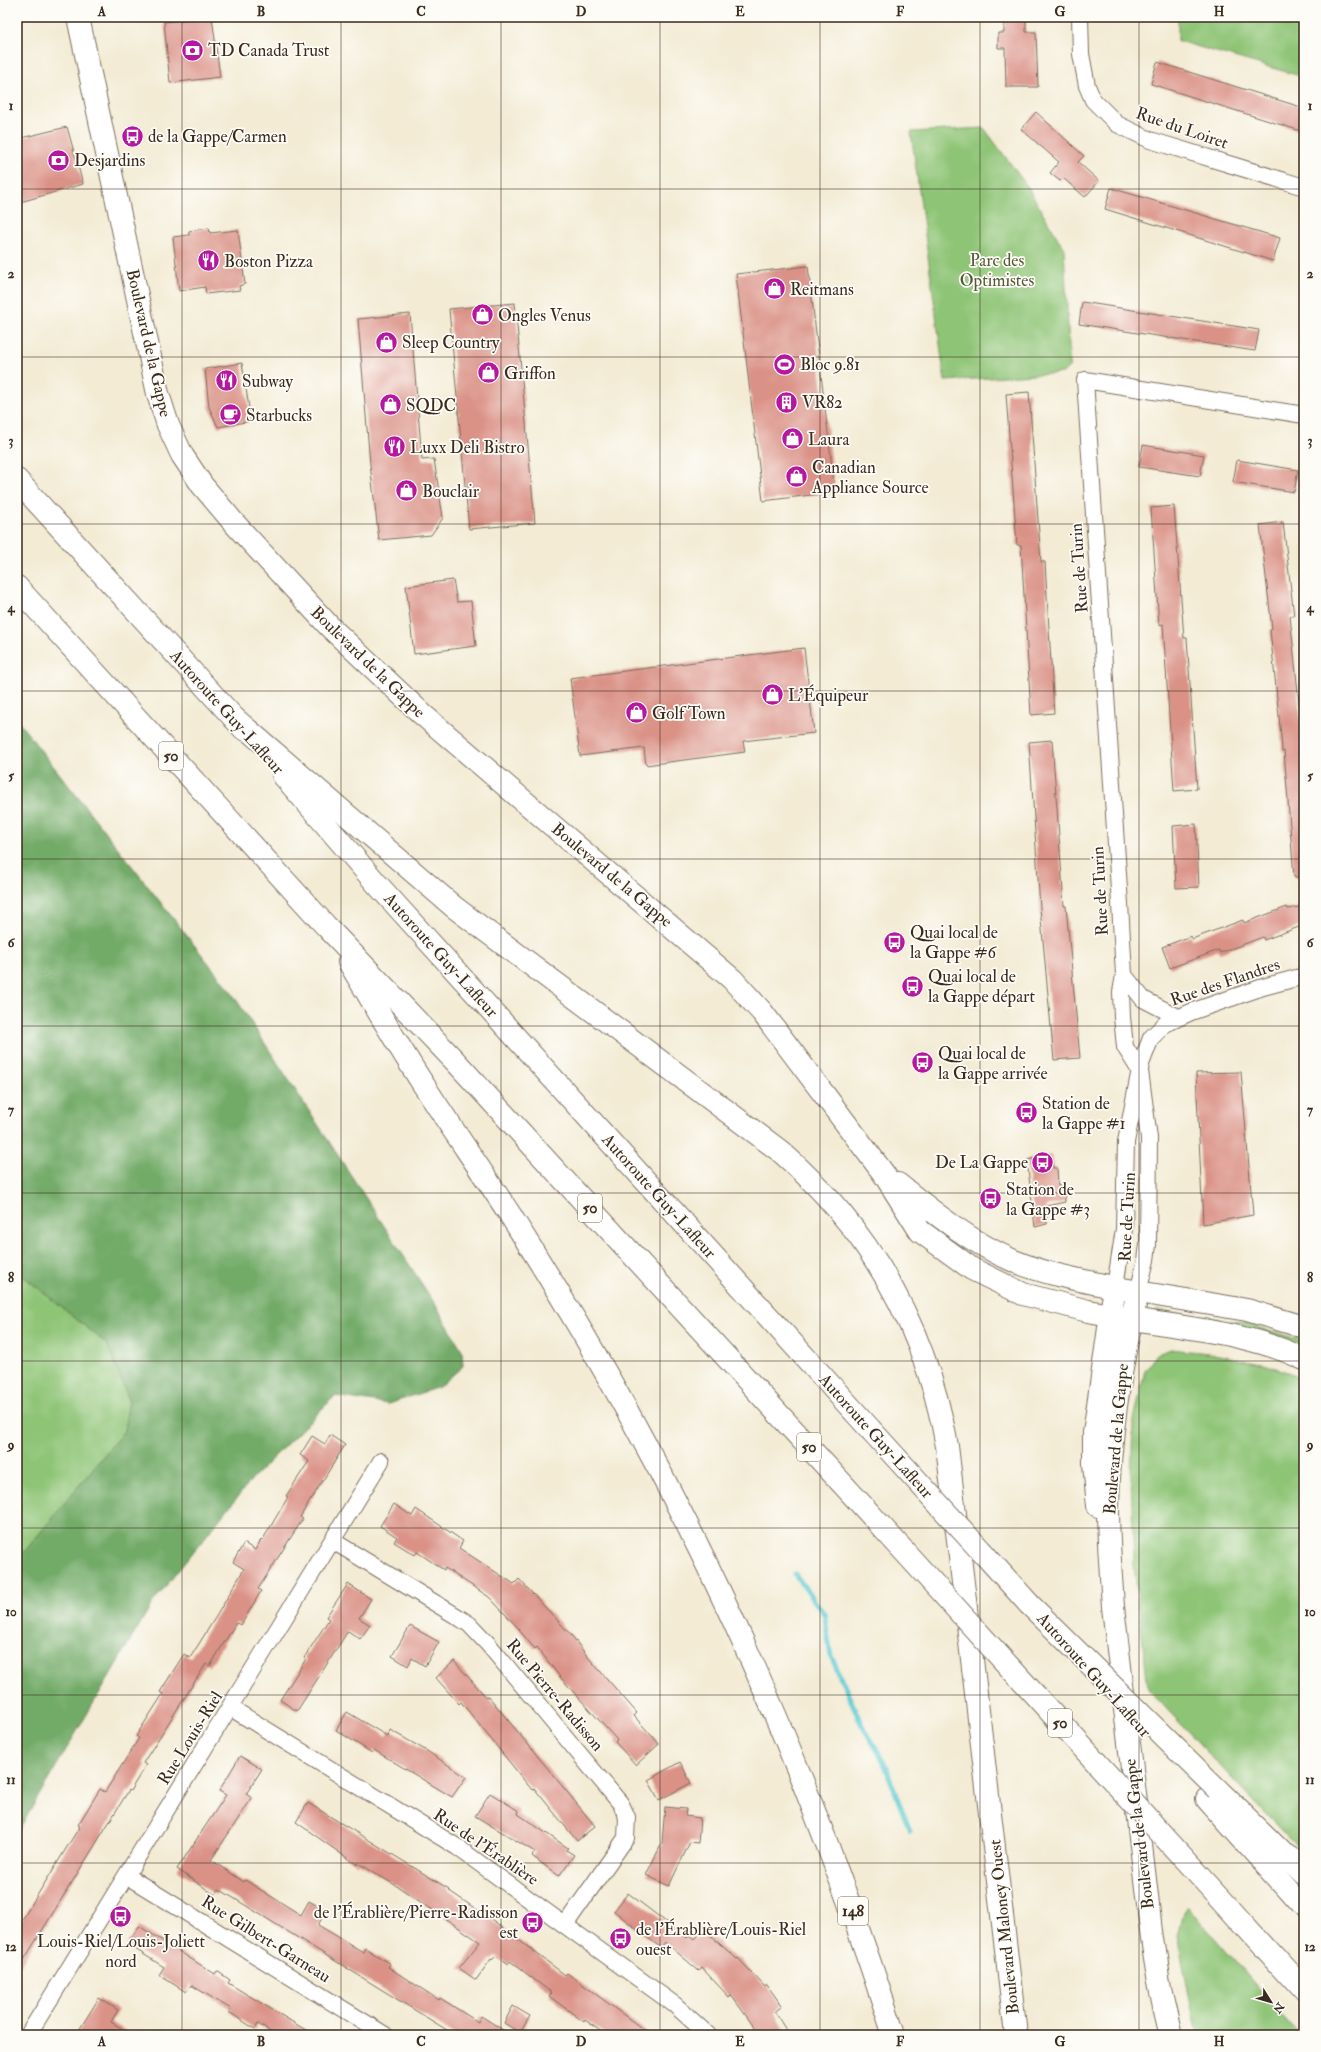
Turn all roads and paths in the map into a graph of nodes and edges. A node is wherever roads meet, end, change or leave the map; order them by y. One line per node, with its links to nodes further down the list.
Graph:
1 (78, 17): 13 (main road, Boulevard de la Gappe)
2 (1080, 17): 3 (street, Rue du Loiret)
3 (1304, 187)
4 (1304, 415): 9 (street, Rue de Turin)
5 (17, 480): 7 (main road, Autoroute Guy-Lafleur)
6 (17, 587): 8 (main road, 50)
7 (234, 718): 24 (main road, Autoroute Guy-Lafleur, bridge); 36 (main road, Boulevard Maloney Ouest)
8 (326, 926): 29 (main road, 50, bridge); 35 (main road, 148)
9 (1124, 975): 11 (street); 12 (street, Rue de Turin)
10 (1304, 976): 11 (street, Rue des Flandres)
11 (1178, 1017): 12 (street, Rue des Flandres)
12 (1140, 1071): 14 (street, Rue de Turin); 15 (street, Rue de Turin)
13 (884, 1174): 14 (main road, Boulevard de la Gappe); 16 (main road, Boulevard de la Gappe)
14 (1115, 1287): 15 (main road, Boulevard de la Gappe); 16 (main road)
15 (1138, 1292): 17 (main road, Boulevard de la Gappe); 18 (main road, Boulevard de la Gappe)
16 (1110, 1315): 17 (main road); 22 (main road, Boulevard de la Gappe)
17 (1132, 1318): 19 (main road); 22 (main road, Boulevard de la Gappe)
18 (1304, 1327)
19 (1304, 1358)
20 (381, 1461): 21 (street, Rue Louis-Riel)
21 (333, 1541): 23 (street, Rue Louis-Riel); 28 (street, Rue Pierre-Radisson)
22 (1113, 1607): 37 (main road, Boulevard de la Gappe)
23 (231, 1708): 26 (street, Rue Louis-Riel); 28 (street, Rue de l'Érablière)
24 (1212, 1794): 25 (main road); 27 (main road)
25 (1304, 1874)
26 (127, 1876): 32 (street, Rue Louis-Riel); 33 (street, Rue Gilbert-Garneau)
27 (1304, 1908)
28 (565, 1925): 34 (street, Rue de l'Érablière)
29 (1270, 1954): 30 (main road, 50); 31 (main road)
30 (1304, 1991)
31 (1304, 2001)
32 (28, 2035)
33 (385, 2035)
34 (708, 2035)
35 (894, 2035)
36 (1016, 2035)
37 (1171, 2035)

